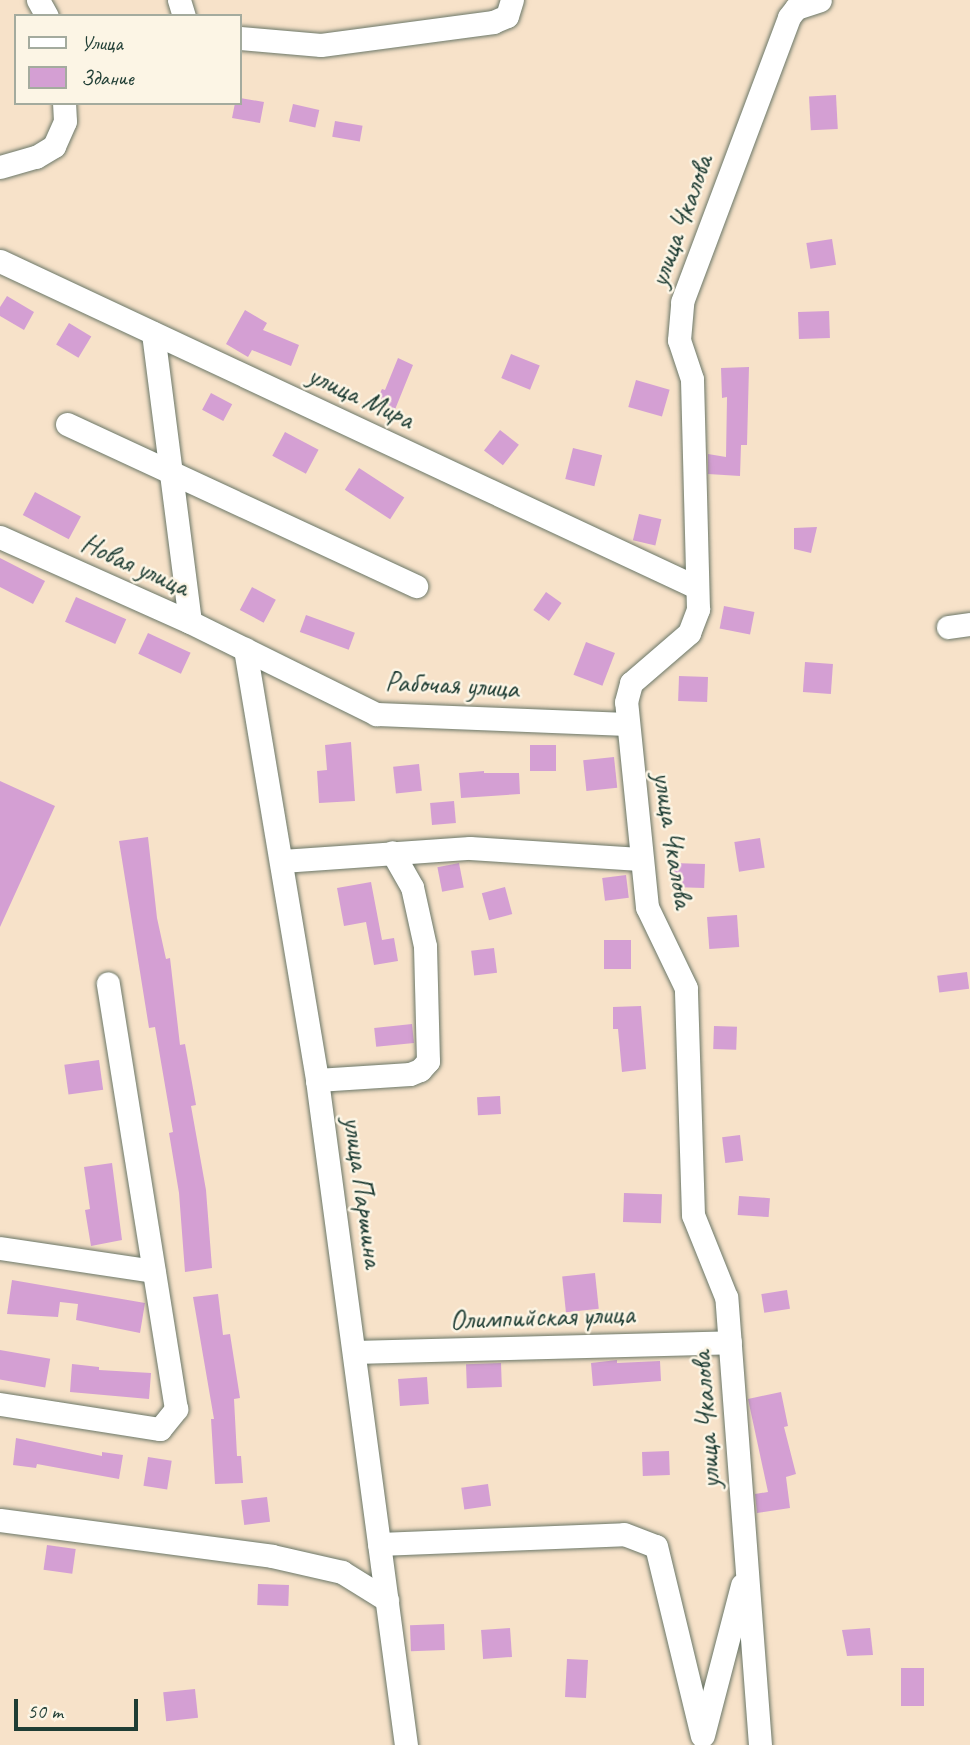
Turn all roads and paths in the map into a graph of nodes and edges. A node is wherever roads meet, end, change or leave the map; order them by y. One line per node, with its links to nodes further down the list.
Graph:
1 (512, 0): 3 (street)
2 (820, 0): 12 (street, улица Чкалова)
3 (242, 38)
4 (64, 105): 5 (street)
5 (0, 167)
6 (0, 261): 7 (street, улица Мира)
7 (153, 333): 9 (street); 12 (street, улица Мира)
8 (67, 424): 9 (street)
9 (169, 471): 11 (street); 13 (street)
10 (0, 537): 13 (street, Новая улица)
11 (416, 586)
12 (696, 587): 15 (street, улица Чкалова)
13 (190, 622): 14 (street, Новая улица)
14 (245, 649): 15 (street, Рабочая улица); 18 (street, улица Паршина)
15 (628, 724): 17 (street, улица Чкалова)
16 (392, 852): 17 (street); 18 (street); 20 (street)
17 (640, 859): 23 (street, улица Чкалова)
18 (282, 861): 20 (street, улица Паршина)
19 (108, 983): 22 (street)
20 (317, 1080): 24 (street, улица Паршина)
21 (0, 1248): 22 (street)
22 (153, 1271): 25 (street)
23 (730, 1342): 24 (street, Олимпийская улица); 28 (street, улица Чкалова)
24 (355, 1352): 27 (street, улица Паршина)
25 (0, 1404)
26 (0, 1520): 29 (street)
27 (379, 1544): 29 (street, улица Паршина); 30 (street)
28 (747, 1569): 30 (street); 32 (street, улица Чкалова)
29 (387, 1600): 31 (street, улица Паршина)
30 (701, 1741)
31 (406, 1745)
32 (760, 1745)

